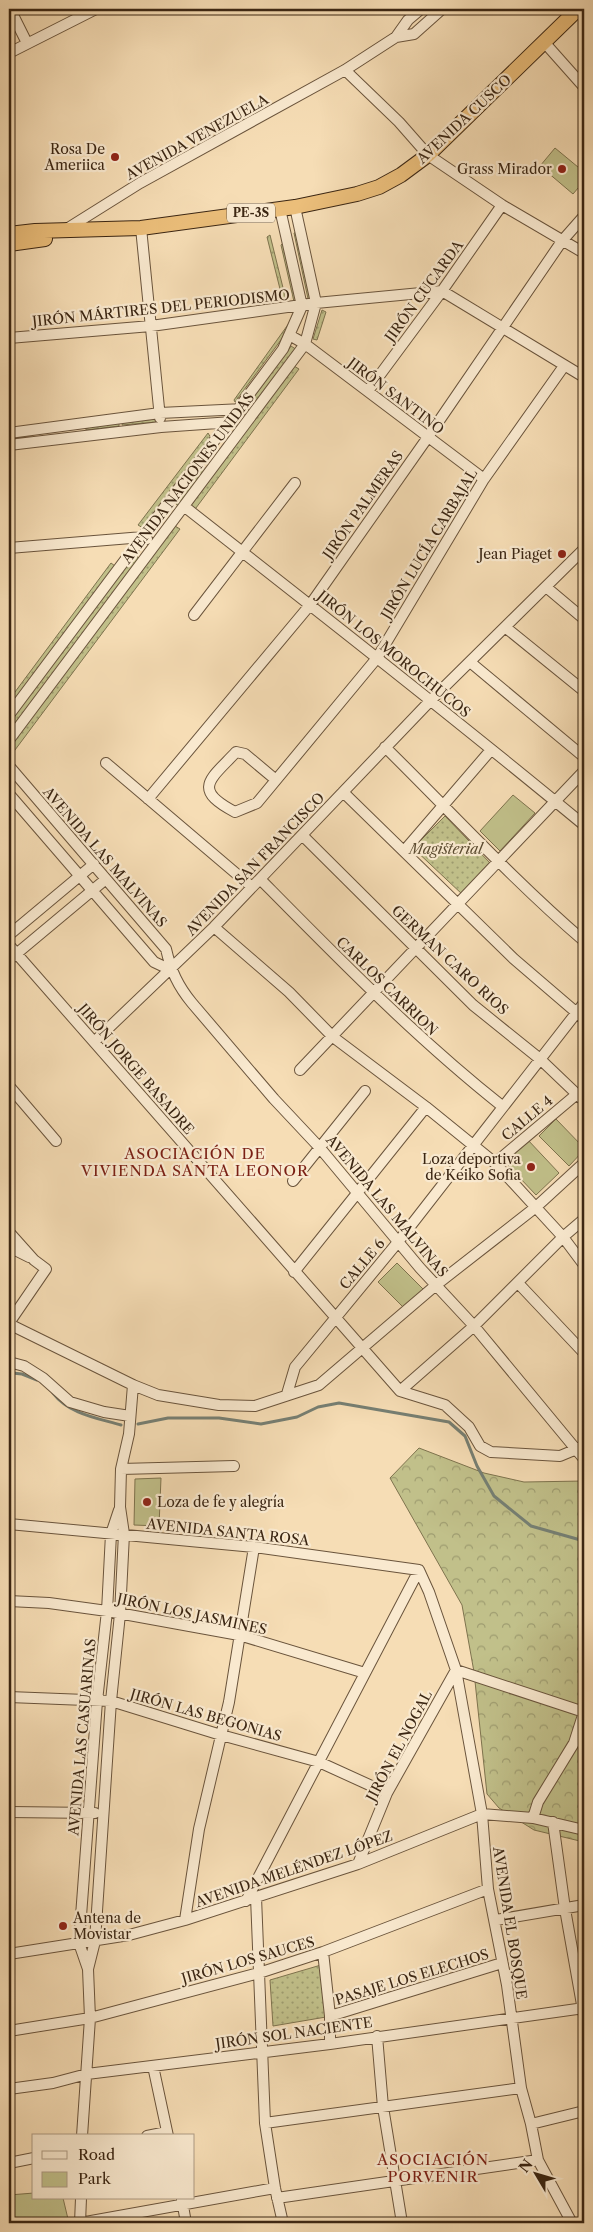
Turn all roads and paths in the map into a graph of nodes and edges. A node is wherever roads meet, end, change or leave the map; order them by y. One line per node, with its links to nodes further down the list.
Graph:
1 (10, 9): 8 (street)
2 (421, 9): 6 (street, AVENIDA VENEZUELA)
3 (442, 9): 6 (street, AVENIDA VENEZUELA)
4 (578, 9): 7 (highway, AVENIDA CUSCO / PE-3S)
5 (89, 10): 8 (street)
6 (396, 37): 10 (street, AVENIDA VENEZUELA)
7 (544, 42): 11 (street); 12 (highway, AVENIDA CUSCO / PE-3S)
8 (27, 43): 9 (street)
9 (9, 53)
10 (345, 70): 12 (street); 18 (street, AVENIDA VENEZUELA)
11 (584, 87)
12 (428, 155): 13 (street); 14 (highway, AVENIDA CUSCO / PE-3S)
13 (502, 206): 20 (street); 23 (street, JIRÓN CUCARDA)
14 (295, 207): 15 (highway, AVENIDA CUSCO / PE-3S); 24 (street, AVENIDA NACIONES UNIDAS)
15 (280, 209): 17 (highway, AVENIDA CUSCO / PE-3S); 25 (street)
16 (584, 216): 20 (street, JIRÓN PALMERAS)
17 (141, 228): 18 (highway, AVENIDA CUSCO / PE-3S); 26 (street)
18 (64, 231): 19 (highway, AVENIDA CUSCO / PE-3S); 21 (highway, AVENIDA CUSCO / PE-3S)
19 (9, 234)
20 (562, 241): 22 (street); 27 (street, JIRÓN PALMERAS)
21 (9, 244)
22 (584, 253)
23 (442, 292): 24 (street, JIRÓN MÁRTIRES DEL PERIODISMO); 27 (street); 33 (street, JIRÓN CUCARDA)
24 (316, 303): 25 (street, JIRÓN MÁRTIRES DEL PERIODISMO); 30 (street, AVENIDA NACIONES UNIDAS)
25 (302, 306): 26 (street, JIRÓN MÁRTIRES DEL PERIODISMO); 28 (street, AVENIDA NACIONES UNIDAS)
26 (150, 326): 29 (street, JIRÓN MÁRTIRES DEL PERIODISMO); 36 (street)
27 (503, 328): 31 (street); 41 (street, JIRÓN PALMERAS)
28 (291, 336): 30 (street, JIRÓN SANTINO); 34 (street, AVENIDA NACIONES UNIDAS)
29 (9, 338)
30 (305, 344): 33 (street, JIRÓN SANTINO); 35 (street, AVENIDA NACIONES UNIDAS)
31 (564, 366): 32 (street); 43 (street, JIRÓN LUCÍA CARBAJAL)
32 (584, 377)
33 (368, 391): 41 (street, JIRÓN SANTINO)
34 (238, 409): 35 (street); 36 (street); 37 (street, AVENIDA NACIONES UNIDAS)
35 (257, 410): 38 (street, AVENIDA NACIONES UNIDAS)
36 (160, 413): 39 (street); 40 (street)
37 (229, 422): 38 (street); 39 (street); 46 (street, AVENIDA NACIONES UNIDAS)
38 (247, 422): 45 (street, AVENIDA NACIONES UNIDAS)
39 (161, 427): 42 (street)
40 (9, 432)
41 (428, 437): 43 (street, JIRÓN SANTINO); 52 (street, JIRÓN PALMERAS)
42 (9, 445)
43 (484, 479): 56 (street, JIRÓN LUCÍA CARBAJAL)
44 (296, 483): 50 (street)
45 (185, 507): 47 (street, AVENIDA NACIONES UNIDAS); 50 (street, JIRÓN LOS MOROCHUCOS)
46 (143, 537): 47 (street); 48 (street); 60 (street, AVENIDA NACIONES UNIDAS)
47 (157, 543): 61 (street, AVENIDA NACIONES UNIDAS)
48 (9, 548)
49 (584, 549): 51 (street, AVENIDA SAN FRANCISCO)
50 (242, 552): 52 (street, JIRÓN LOS MOROCHUCOS); 53 (street)
51 (546, 587): 54 (street); 55 (street, AVENIDA SAN FRANCISCO)
52 (310, 605): 56 (street, JIRÓN LOS MOROCHUCOS); 71 (street, JIRÓN PALMERAS)
53 (194, 615)
54 (584, 619)
55 (505, 627): 57 (street, AVENIDA SAN FRANCISCO); 58 (street)
56 (377, 658): 59 (street, JIRÓN LOS MOROCHUCOS); 68 (street, JIRÓN LUCÍA CARBAJAL)
57 (470, 662): 59 (street, AVENIDA SAN FRANCISCO); 64 (street)
58 (584, 691)
59 (431, 700): 62 (street, AVENIDA SAN FRANCISCO); 63 (street, JIRÓN LOS MOROCHUCOS)
60 (9, 715)
61 (9, 740)
62 (385, 747): 69 (street, AVENIDA SAN FRANCISCO); 73 (street)
63 (490, 750): 72 (street, JIRÓN LOS MOROCHUCOS); 73 (street)
64 (584, 756)
65 (106, 763): 71 (street)
66 (9, 766): 78 (street, AVENIDA LAS MALVINAS)
67 (584, 771): 72 (street)
68 (276, 780): 68 (street, JIRÓN LUCÍA CARBAJAL)
69 (343, 792): 75 (street, AVENIDA SAN FRANCISCO); 76 (street)
70 (9, 794): 79 (street, AVENIDA LAS MALVINAS)
71 (148, 799): 82 (street)
72 (555, 801): 74 (street, JIRÓN LOS MOROCHUCOS); 77 (street)
73 (445, 806): 76 (street); 77 (street)
74 (584, 825)
75 (302, 835): 81 (street, AVENIDA SAN FRANCISCO); 88 (street, GERMAN CARO RIOS)
76 (404, 851): 84 (street)
77 (497, 863): 84 (street); 87 (street)
78 (94, 864): 79 (street); 80 (street, AVENIDA LAS MALVINAS)
79 (80, 875): 83 (street, AVENIDA LAS MALVINAS); 86 (street)
80 (106, 879): 83 (street); 90 (street, AVENIDA LAS MALVINAS)
81 (260, 879): 82 (street, AVENIDA SAN FRANCISCO); 91 (street, CARLOS CARRION)
82 (252, 887): 85 (street, AVENIDA SAN FRANCISCO)
83 (93, 890): 89 (street); 90 (street, AVENIDA LAS MALVINAS)
84 (459, 903): 88 (street); 93 (street)
85 (214, 926): 90 (street, AVENIDA SAN FRANCISCO); 94 (street)
86 (9, 936)
87 (584, 941)
88 (416, 949): 91 (street); 96 (street, GERMAN CARO RIOS)
89 (11, 953): 95 (street, JIRÓN JORGE BASADRE)
90 (171, 970): 95 (street, AVENIDA SAN FRANCISCO); 105 (street, AVENIDA LAS MALVINAS)
91 (373, 994): 94 (street); 101 (street, CARLOS CARRION)
92 (584, 1003): 93 (street, CALLE 6)
93 (581, 1016): 96 (street, CALLE 6)
94 (333, 1037): 97 (street); 102 (street)
95 (94, 1042): 118 (street, JIRÓN JORGE BASADRE)
96 (540, 1059): 100 (street, GERMAN CARO RIOS); 101 (street, CALLE 6)
97 (300, 1070)
98 (9, 1086): 103 (street)
99 (365, 1091): 105 (street)
100 (580, 1098): 107 (street, CALLE 4)
101 (502, 1106): 104 (street, CALLE 6)
102 (426, 1107): 104 (street); 109 (street)
103 (56, 1141)
104 (473, 1143): 107 (street); 114 (street, CALLE 6)
105 (320, 1148): 108 (street); 109 (street, AVENIDA LAS MALVINAS)
106 (584, 1162): 110 (street)
107 (495, 1163): 110 (street)
108 (293, 1180)
109 (357, 1194): 114 (street, AVENIDA LAS MALVINAS); 118 (street)
110 (536, 1207): 113 (street); 120 (street)
111 (584, 1219): 113 (street)
112 (9, 1232): 116 (street)
113 (563, 1237): 117 (street); 119 (street)
114 (398, 1242): 120 (street, AVENIDA LAS MALVINAS); 121 (street, CALLE 6)
115 (9, 1247): 116 (street)
116 (34, 1260): 122 (street)
117 (584, 1265)
118 (294, 1272): 121 (street, JIRÓN JORGE BASADRE)
119 (518, 1283): 123 (street); 125 (street)
120 (436, 1285): 123 (street, AVENIDA LAS MALVINAS); 124 (street)
121 (336, 1316): 124 (street, JIRÓN JORGE BASADRE); 129 (street, CALLE 6)
122 (9, 1324): 127 (street)
123 (474, 1326): 128 (street); 131 (street, AVENIDA LAS MALVINAS)
124 (362, 1347): 128 (street, JIRÓN JORGE BASADRE); 129 (street)
125 (584, 1352)
126 (9, 1362): 130 (street)
127 (133, 1385): 129 (street); 130 (street, AVENIDA LAS CASUARINAS)
128 (400, 1391): 131 (street)
129 (287, 1394)
130 (130, 1416): 134 (street, AVENIDA LAS CASUARINAS)
131 (580, 1448): 132 (street, AVENIDA LAS MALVINAS)
132 (584, 1459)
133 (234, 1466): 134 (street)
134 (122, 1469): 135 (street, AVENIDA LAS CASUARINAS)
135 (120, 1507): 137 (street, AVENIDA LAS CASUARINAS); 138 (street, AVENIDA LAS CASUARINAS)
136 (9, 1524): 137 (street, AVENIDA SANTA ROSA)
137 (111, 1534): 138 (street, AVENIDA SANTA ROSA); 142 (street, AVENIDA LAS CASUARINAS)
138 (124, 1534): 139 (street, AVENIDA SANTA ROSA); 143 (street, AVENIDA LAS CASUARINAS)
139 (254, 1547): 140 (street, AVENIDA SANTA ROSA); 144 (street)
140 (419, 1570): 145 (street, AVENIDA EL BOSQUE); 146 (street)
141 (9, 1601): 142 (street, JIRÓN LOS JASMINES)
142 (107, 1611): 143 (street, JIRÓN LOS JASMINES); 148 (street, AVENIDA LAS CASUARINAS)
143 (120, 1614): 144 (street, JIRÓN LOS JASMINES); 149 (street, AVENIDA LAS CASUARINAS)
144 (239, 1635): 146 (street, JIRÓN LOS JASMINES); 151 (street)
145 (456, 1670): 150 (street); 153 (street, JIRÓN EL NOGAL); 157 (street, AVENIDA EL BOSQUE)
146 (365, 1672): 152 (street)
147 (9, 1697): 148 (street, JIRÓN LAS BEGONIAS)
148 (97, 1701): 149 (street, JIRÓN LAS BEGONIAS); 155 (street, AVENIDA LAS CASUARINAS)
149 (111, 1701): 151 (street, JIRÓN LAS BEGONIAS); 156 (street, AVENIDA LAS CASUARINAS)
150 (584, 1712): 158 (street)
151 (221, 1736): 152 (street, JIRÓN LAS BEGONIAS); 166 (street)
152 (319, 1762): 153 (street, JIRÓN LAS BEGONIAS); 163 (street)
153 (387, 1793): 161 (street, JIRÓN EL NOGAL)
154 (9, 1812): 155 (street)
155 (90, 1813): 156 (street); 169 (street, AVENIDA LAS CASUARINAS)
156 (104, 1814): 168 (street, AVENIDA LAS CASUARINAS)
157 (482, 1814): 158 (street, AVENIDA MELÉNDEZ LÓPEZ); 161 (street, AVENIDA MELÉNDEZ LÓPEZ); 162 (street, AVENIDA EL BOSQUE)
158 (534, 1818): 159 (street, AVENIDA MELÉNDEZ LÓPEZ)
159 (553, 1822): 160 (street, AVENIDA MELÉNDEZ LÓPEZ); 165 (street)
160 (584, 1830)
161 (358, 1864): 163 (street, AVENIDA MELÉNDEZ LÓPEZ)
162 (488, 1888): 167 (street, AVENIDA EL BOSQUE); 170 (street, JIRÓN LOS SAUCES)
163 (251, 1899): 166 (street, AVENIDA MELÉNDEZ LÓPEZ); 174 (street)
164 (584, 1905): 165 (street)
165 (565, 1908): 167 (street); 175 (street)
166 (185, 1920): 168 (street, AVENIDA MELÉNDEZ LÓPEZ)
167 (496, 1920): 172 (street, AVENIDA EL BOSQUE)
168 (96, 1941): 169 (street, AVENIDA MELÉNDEZ LÓPEZ); 173 (street, AVENIDA LAS CASUARINAS)
169 (79, 1943): 171 (street, AVENIDA MELÉNDEZ LÓPEZ); 173 (street, AVENIDA LAS CASUARINAS)
170 (323, 1952): 174 (street, JIRÓN LOS SAUCES); 176 (street)
171 (9, 1954)
172 (502, 1963): 176 (street, PASAJE LOS ELECHOS); 178 (street, AVENIDA EL BOSQUE)
173 (88, 1969): 177 (street, AVENIDA LAS CASUARINAS)
174 (259, 1973): 177 (street, JIRÓN LOS SAUCES); 182 (street)
175 (584, 2011): 178 (street, JIRÓN SOL NACIENTE)
176 (330, 2016): 181 (street)
177 (90, 2018): 179 (street, JIRÓN LOS SAUCES); 184 (street, AVENIDA LAS CASUARINAS)
178 (510, 2019): 180 (street, JIRÓN SOL NACIENTE); 185 (street, AVENIDA EL BOSQUE)
179 (9, 2031)
180 (376, 2036): 181 (street, JIRÓN SOL NACIENTE); 187 (street)
181 (330, 2044): 182 (street, JIRÓN SOL NACIENTE)
182 (261, 2052): 183 (street, JIRÓN SOL NACIENTE); 189 (street)
183 (153, 2066): 184 (street, JIRÓN SOL NACIENTE); 192 (street)
184 (87, 2074): 186 (street, JIRÓN SOL NACIENTE); 191 (street, AVENIDA LAS CASUARINAS)
185 (521, 2088): 187 (street); 190 (street, AVENIDA EL BOSQUE)
186 (9, 2089)
187 (383, 2107): 189 (street); 196 (street)
188 (584, 2111): 190 (street)
189 (265, 2123): 197 (street)
190 (531, 2124): 194 (street, AVENIDA EL BOSQUE)
191 (82, 2134)
192 (167, 2134)
193 (32, 2158): 195 (street)
194 (538, 2160): 196 (street); 205 (street, AVENIDA EL BOSQUE)
195 (9, 2163)
196 (395, 2181): 197 (street); 204 (street)
197 (276, 2193): 199 (street); 203 (street)
198 (81, 2200): 201 (street)
199 (195, 2200)
200 (182, 2201): 201 (street); 202 (street)
201 (80, 2223)
202 (186, 2223)
203 (283, 2223)
204 (402, 2223)
205 (572, 2223)

